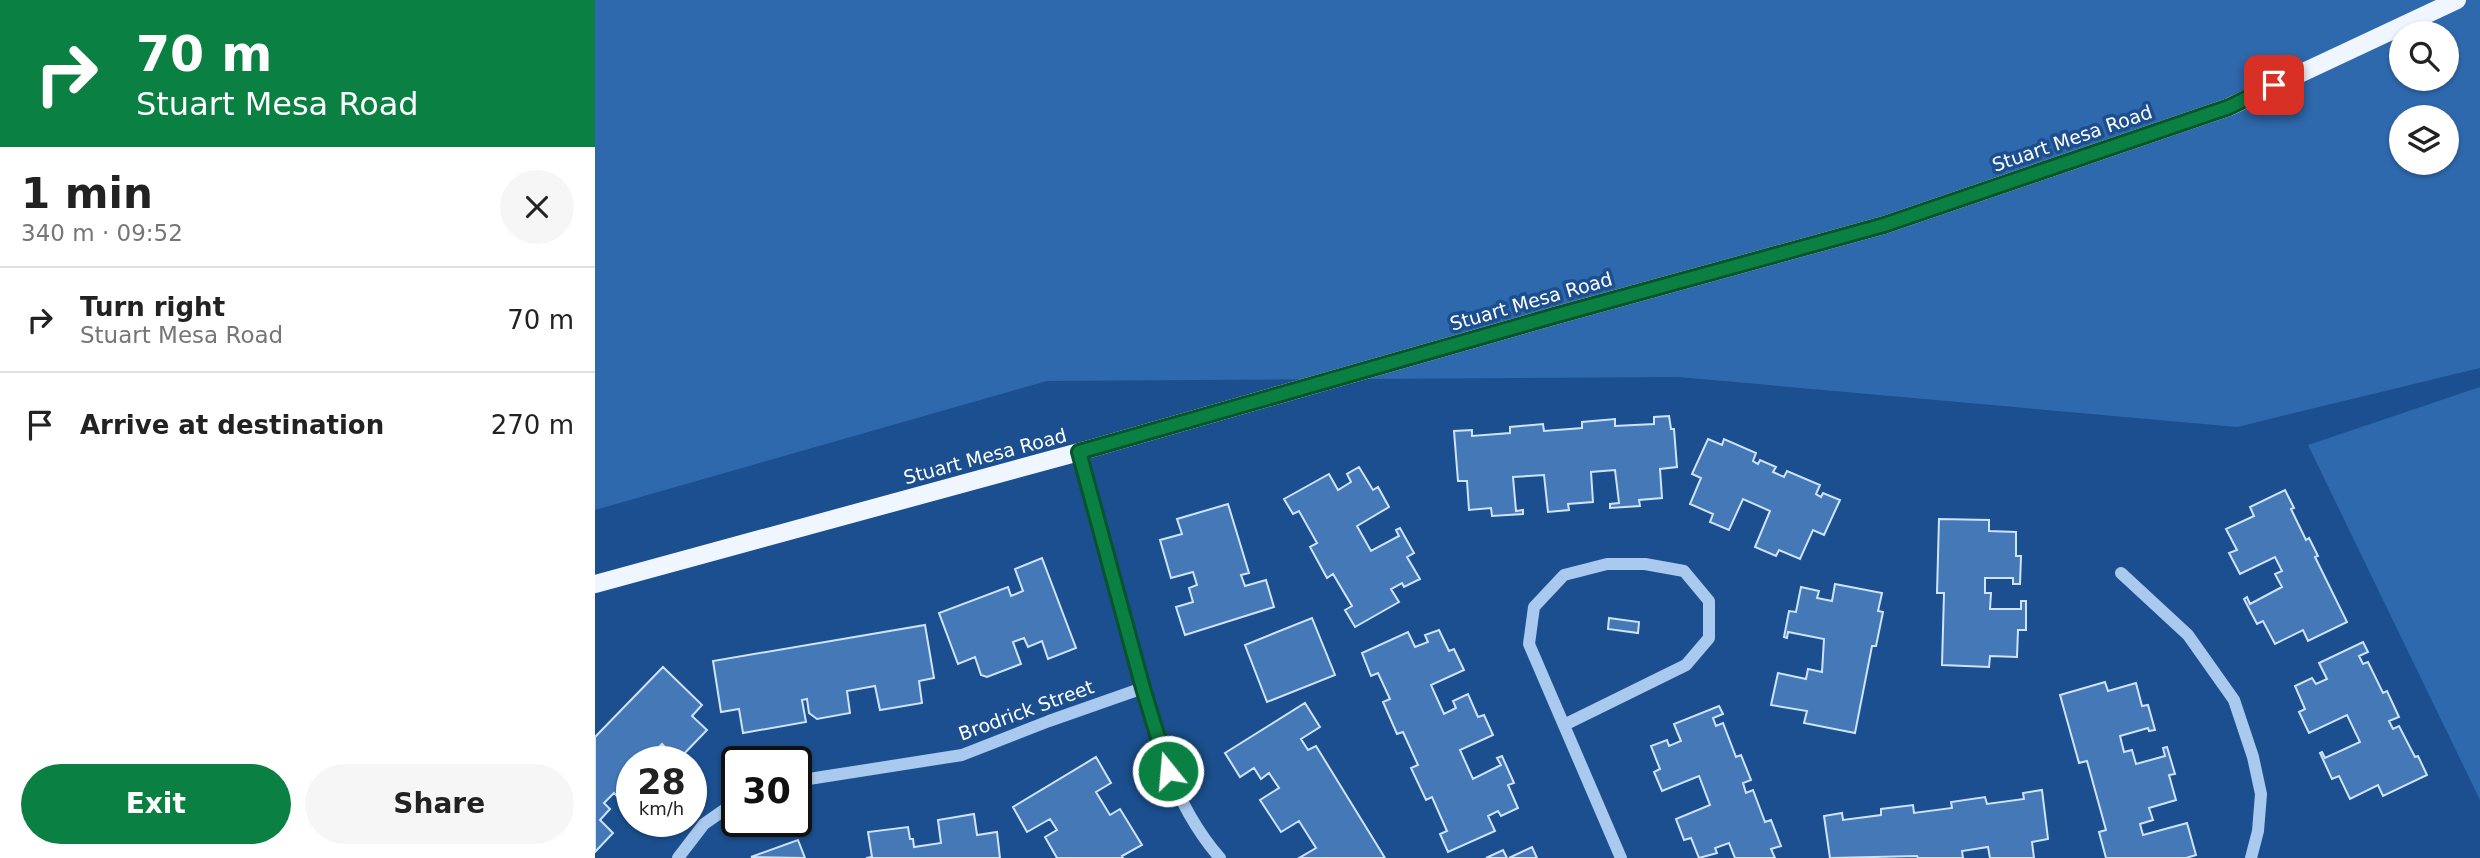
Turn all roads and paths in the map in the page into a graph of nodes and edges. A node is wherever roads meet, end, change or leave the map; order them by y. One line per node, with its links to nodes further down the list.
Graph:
1 (2458, 0): 2 (main road, Stuart Mesa Road)
2 (1079, 452): 4 (main road, Stuart Mesa Road); 5 (street)
3 (2120, 573): 12 (street)
4 (595, 584)
5 (1143, 688): 7 (street, Brodrick Street); 10 (street)
6 (1565, 725): 6 (street); 11 (street)
7 (812, 778)
8 (721, 812): 9 (street)
9 (678, 858)
10 (1220, 858)
11 (1621, 858)
12 (2251, 858)

